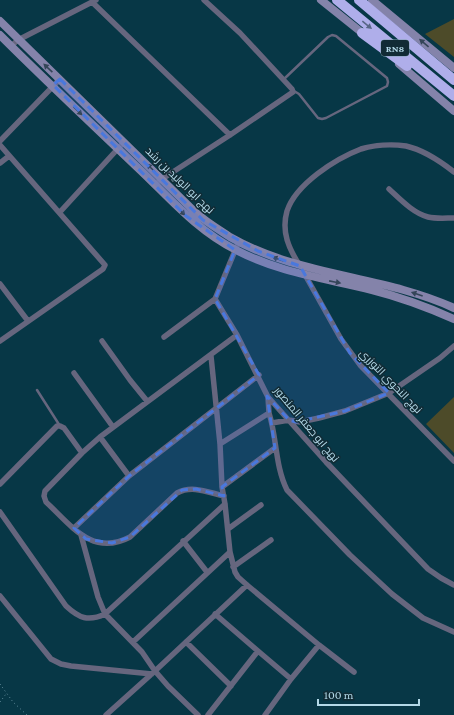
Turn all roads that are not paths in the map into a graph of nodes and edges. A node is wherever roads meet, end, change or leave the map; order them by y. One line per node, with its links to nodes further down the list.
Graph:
1 (204, 0): 15 (street)
2 (321, 0): 8 (street)
3 (337, 0): 18 (highway, RN8, one-way to 18)
4 (360, 0): 13 (highway, RN8)
5 (372, 0): 12 (street, one-way to 5)
6 (94, 1): 10 (street); 21 (street)
7 (0, 21): 10 (street, نهج ابو الوليد بن رشد)
8 (362, 33): 19 (highway, RN8); 20 (street)
9 (0, 35): 11 (street, نهج ابو الوليد بن رشد)
10 (18, 40): 11 (street); 14 (street, نهج ابو الوليد بن رشد, one-way to 10)
11 (11, 46): 16 (street, نهج ابو الوليد بن رشد)
12 (454, 68)
13 (454, 78)
14 (60, 79): 16 (street); 23 (street, نهج ابو الوليد بن رشد)
15 (284, 80): 17 (street); 17 (lane)
16 (53, 85): 22 (street); 25 (street, نهج ابو الوليد بن رشد, one-way to 25)
17 (293, 90): 21 (street)
18 (454, 96)
19 (454, 100)
20 (454, 111)
21 (230, 135): 29 (street)
22 (0, 141)
23 (124, 142): 25 (street); 29 (street, نهج ابو الوليد بن رشد, one-way to 23)
24 (0, 145): 26 (street)
25 (118, 149): 30 (street, نهج ابو الوليد بن رشد); 32 (street)
26 (9, 156): 27 (street); 32 (street)
27 (0, 163)
28 (454, 172): 36 (street, نهج النحوي التوزري)
29 (162, 178): 30 (street); 34 (street, نهج ابو الوليد بن رشد)
30 (155, 184): 35 (street, نهج ابو الوليد بن رشد, one-way to 35)
31 (389, 189): 33 (street)
32 (60, 212): 42 (street)
33 (454, 218)
34 (239, 242): 35 (street); 36 (street, نهج ابو الوليد بن رشد, one-way to 34)
35 (235, 250): 37 (street, نهج ابو الوليد بن رشد); 39 (street)
36 (300, 266): 37 (street, نهج النحوي التوزري); 40 (street, نهج ابو الوليد بن رشد, one-way to 36)
37 (306, 276): 41 (street, نهج ابو الوليد بن رشد, one-way to 41); 52 (street, نهج النحوي التوزري)
38 (0, 284): 42 (street)
39 (215, 299): 43 (street, نهج ابو جعفر المنصور); 44 (street)
40 (454, 308)
41 (454, 319)
42 (28, 321): 45 (street)
43 (237, 335): 48 (street); 50 (street, نهج ابو جعفر المنصور)
44 (164, 337)
45 (0, 341)
46 (102, 341): 54 (street)
47 (454, 346): 52 (street)
48 (211, 356): 54 (street); 55 (street)
49 (74, 373): 60 (street)
50 (259, 375): 53 (street, نهج ابو جعفر المنصور); 55 (street)
51 (37, 390): 59 (lane)
52 (389, 393): 57 (street); 65 (street, نهج النحوي التوزري)
53 (268, 397): 56 (street); 57 (street, نهج ابو جعفر المنصور)
54 (147, 401): 60 (street)
55 (215, 409): 62 (street); 66 (street)
56 (269, 413): 58 (street); 62 (street)
57 (290, 420): 58 (street); 82 (street, نهج ابو جعفر المنصور)
58 (272, 423): 63 (street)
59 (60, 426): 64 (street); 67 (street)
60 (113, 427): 61 (street)
61 (100, 437): 64 (street); 66 (street)
62 (220, 444): 68 (street)
63 (275, 448): 68 (street); 86 (street)
64 (82, 453): 73 (street)
65 (454, 461)
66 (129, 476): 73 (street)
67 (0, 484)
68 (222, 486): 69 (street)
69 (224, 496): 70 (street); 75 (street)
70 (226, 504): 74 (street); 77 (street)
71 (261, 505): 74 (street)
72 (0, 512): 84 (street)
73 (74, 528): 75 (street)
74 (228, 529): 78 (street)
75 (80, 535): 84 (street)
76 (271, 540): 79 (street)
77 (183, 541): 80 (street); 84 (street)
78 (230, 552): 79 (street); 80 (street)
79 (233, 567): 81 (street)
80 (207, 572): 87 (street)
81 (247, 585): 85 (street); 89 (street)
82 (454, 585)
83 (0, 596): 91 (street)
84 (105, 614): 87 (street)
85 (215, 614): 88 (street); 90 (street)
86 (454, 632)
87 (133, 642): 91 (street)
88 (186, 642): 91 (street); 94 (street)
89 (319, 645): 92 (street); 93 (street)
90 (258, 651): 93 (street); 94 (street)
91 (153, 672): 95 (street); 96 (street)
92 (354, 672)
93 (291, 679): 98 (street)
94 (232, 686): 97 (street)
95 (106, 715)
96 (198, 715)
97 (208, 715)
98 (265, 715)

